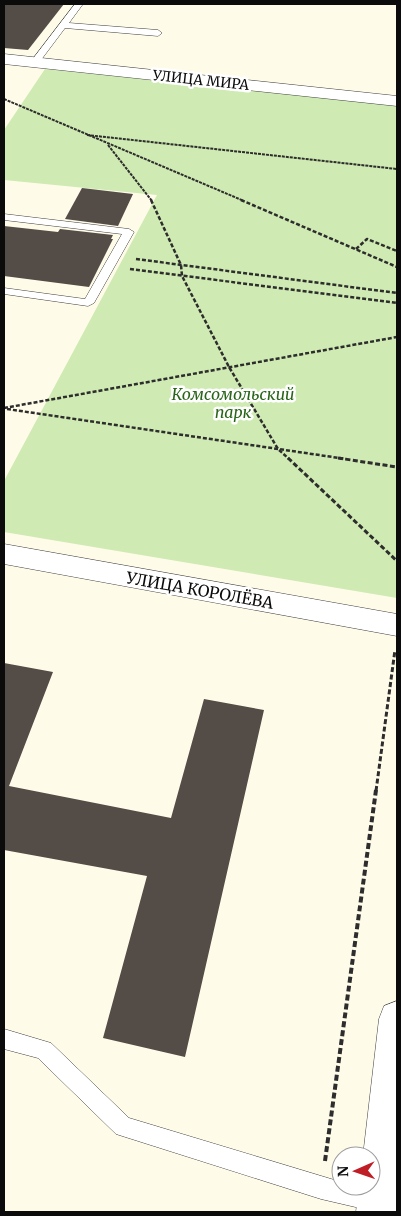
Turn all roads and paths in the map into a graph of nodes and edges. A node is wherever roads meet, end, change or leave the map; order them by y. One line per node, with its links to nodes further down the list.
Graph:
1 (80, 4): 2 (lane)
2 (64, 25): 3 (lane); 5 (lane)
3 (158, 33)
4 (4, 59): 5 (street, УЛИЦА МИРА)
5 (35, 62): 7 (street, УЛИЦА МИРА)
6 (4, 99): 8 (path)
7 (397, 101)
8 (84, 134): 9 (path); 10 (path)
9 (108, 145): 12 (path); 15 (path)
10 (397, 169)
11 (4, 217): 14 (lane)
12 (356, 249): 13 (path); 16 (path)
13 (397, 251)
14 (112, 261): 15 (path); 17 (path); 18 (lane)
15 (181, 265): 17 (path); 19 (path)
16 (397, 267)
17 (182, 276): 20 (path); 22 (path)
18 (4, 291)
19 (397, 293)
20 (397, 304)
21 (397, 337): 22 (path)
22 (229, 367): 23 (path); 24 (path)
23 (4, 408): 24 (path)
24 (278, 449): 25 (path); 27 (path)
25 (397, 467)
26 (4, 554): 28 (street, УЛИЦА КОРОЛЁВА)
27 (397, 562)
28 (391, 636): 31 (path)
29 (397, 1019): 32 (street)
30 (4, 1039): 31 (lane)
31 (322, 1188): 32 (lane)
32 (376, 1207)

